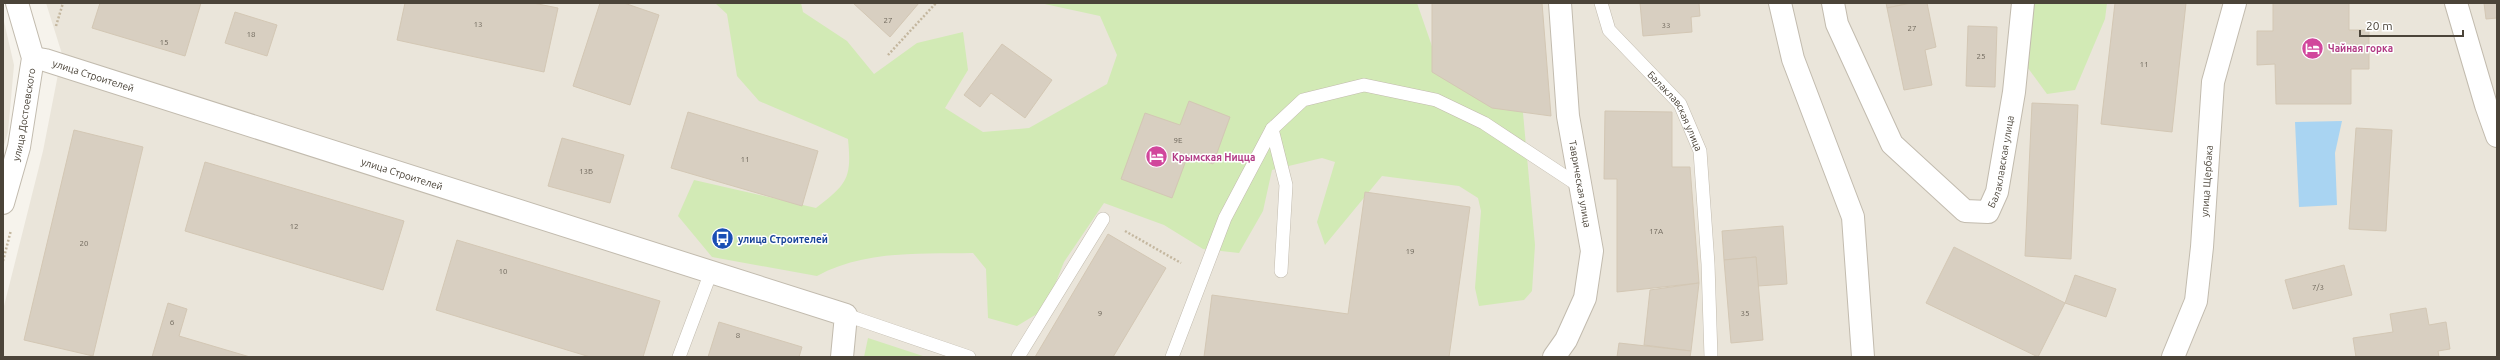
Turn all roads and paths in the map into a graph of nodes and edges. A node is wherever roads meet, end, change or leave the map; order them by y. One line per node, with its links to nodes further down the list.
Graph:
1 (17, 3): 11 (street, улица Достоевского)
2 (936, 3): 10 (path)
3 (1560, 3): 14 (street, Таврическая улица)
4 (1601, 3): 27 (lane, Балаклавская улица)
5 (1780, 3): 28 (street)
6 (1833, 3): 7 (street, Балаклавская улица)
7 (2023, 3)
8 (2235, 3): 29 (street, улица Щербака)
9 (2456, 3): 13 (street)
10 (888, 55)
11 (33, 58): 15 (street, улица Достоевского); 19 (street, улица Строителей)
12 (1272, 129): 14 (lane); 18 (lane); 25 (lane)
13 (2497, 136)
14 (1581, 187): 26 (street, Таврическая улица)
15 (3, 203)
16 (1103, 219): 17 (path); 24 (lane)
17 (1175, 259)
18 (1281, 271)
19 (711, 272): 20 (street, улица Строителей); 21 (lane)
20 (846, 315): 22 (street); 23 (lane)
21 (679, 357)
22 (842, 357)
23 (968, 357)
24 (1018, 357)
25 (1172, 357)
26 (1554, 357)
27 (1711, 357)
28 (1863, 357)
29 (2173, 357)

